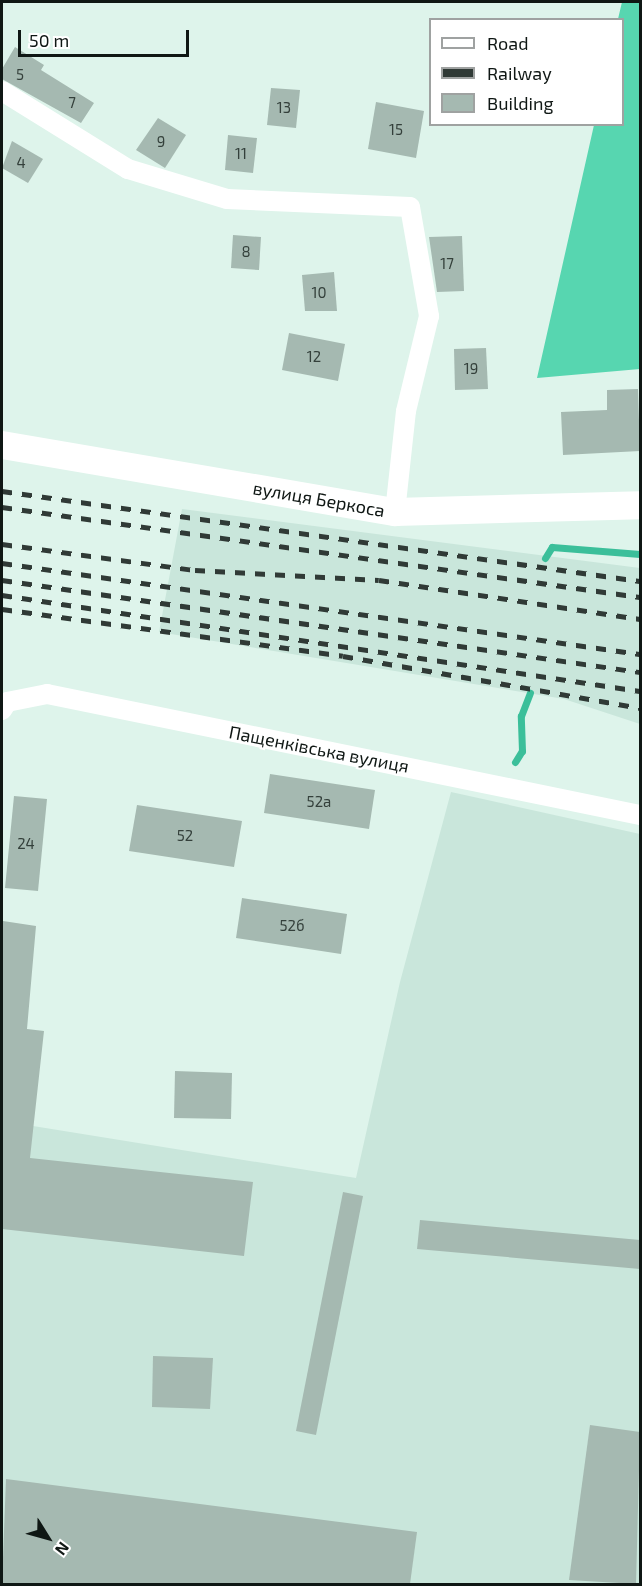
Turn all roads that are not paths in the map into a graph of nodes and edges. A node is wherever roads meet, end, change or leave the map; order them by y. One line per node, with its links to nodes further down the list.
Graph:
1 (2, 91): 4 (street)
2 (2, 446): 4 (street, вулиця Беркоса)
3 (640, 505): 4 (street, вулиця Беркоса)
4 (395, 512)
5 (2, 710): 6 (street, Пащенківська вулиця)
6 (640, 815)

